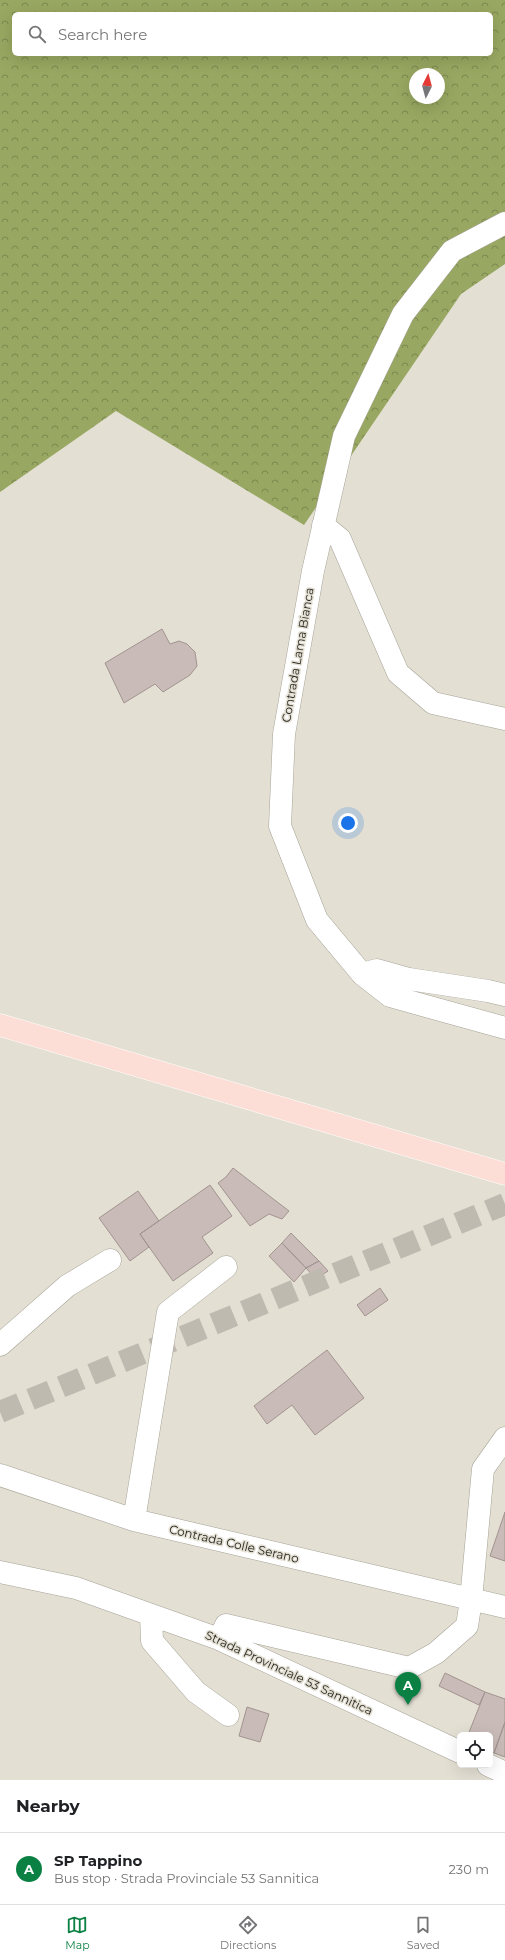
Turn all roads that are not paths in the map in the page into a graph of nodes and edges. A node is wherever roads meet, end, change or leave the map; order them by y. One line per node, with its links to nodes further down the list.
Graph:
1 (505, 223): 2 (street, Contrada Lama Bianca)
2 (323, 525): 3 (street); 4 (street, Contrada Lama Bianca)
3 (505, 719)
4 (362, 974): 5 (street); 7 (street, Contrada Lama Bianca)
5 (505, 995)
6 (0, 1025): 8 (main road)
7 (505, 1028)
8 (505, 1174)
9 (110, 1260): 11 (street)
10 (226, 1267): 14 (street)
11 (0, 1345)
12 (503, 1443): 16 (street)
13 (0, 1475): 14 (street, Contrada Colle Serano)
14 (134, 1520): 16 (street, Contrada Colle Serano)
15 (0, 1572): 18 (street, Strada Provinciale 53 Sannitica)
16 (471, 1600): 17 (street, Contrada Colle Serano); 19 (street)
17 (505, 1607)
18 (151, 1615): 19 (street, Strada Provinciale 53 Sannitica); 20 (street)
19 (218, 1639): 21 (street, Strada Provinciale 53 Sannitica)
20 (228, 1715)
21 (457, 1751)
22 (493, 1767): 23 (street)
23 (505, 1773)

